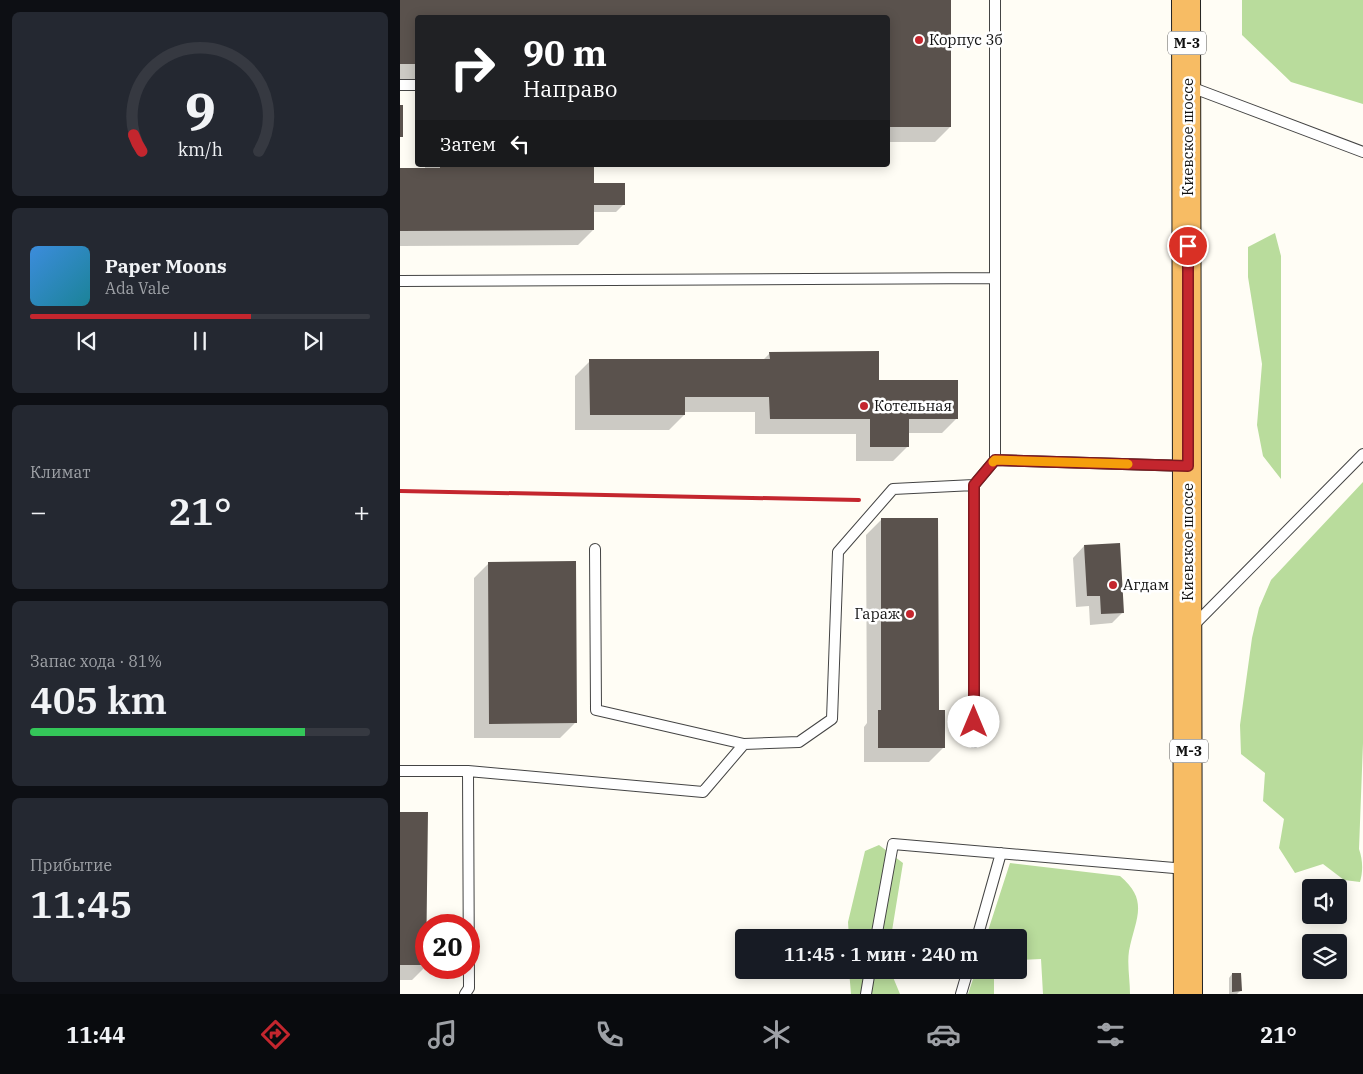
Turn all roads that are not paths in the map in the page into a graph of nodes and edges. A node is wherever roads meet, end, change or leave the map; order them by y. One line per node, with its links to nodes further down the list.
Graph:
1 (994, 0): 7 (lane)
2 (1186, 0): 5 (highway, Киевское шоссе / М-3)
3 (400, 85): 4 (lane)
4 (415, 85)
5 (1188, 86): 6 (lane); 11 (highway, Киевское шоссе / М-3)
6 (1363, 152)
7 (995, 278): 8 (lane); 10 (lane)
8 (400, 281)
9 (1363, 454): 14 (lane)
10 (995, 460): 11 (lane); 12 (lane)
11 (1188, 466): 14 (highway, Киевское шоссе / М-3)
12 (974, 485): 15 (lane); 16 (lane)
13 (595, 549): 16 (lane)
14 (1188, 632): 20 (highway, Киевское шоссе / М-3)
15 (974, 742)
16 (744, 744): 18 (lane)
17 (400, 771): 18 (lane)
18 (468, 771): 25 (lane)
19 (1002, 853): 20 (lane); 21 (lane); 22 (lane)
20 (1189, 870): 28 (highway, Киевское шоссе / М-3)
21 (878, 929)
22 (980, 929)
23 (868, 979): 26 (lane)
24 (965, 979): 27 (lane)
25 (465, 994)
26 (866, 994)
27 (961, 994)
28 (1188, 994)

